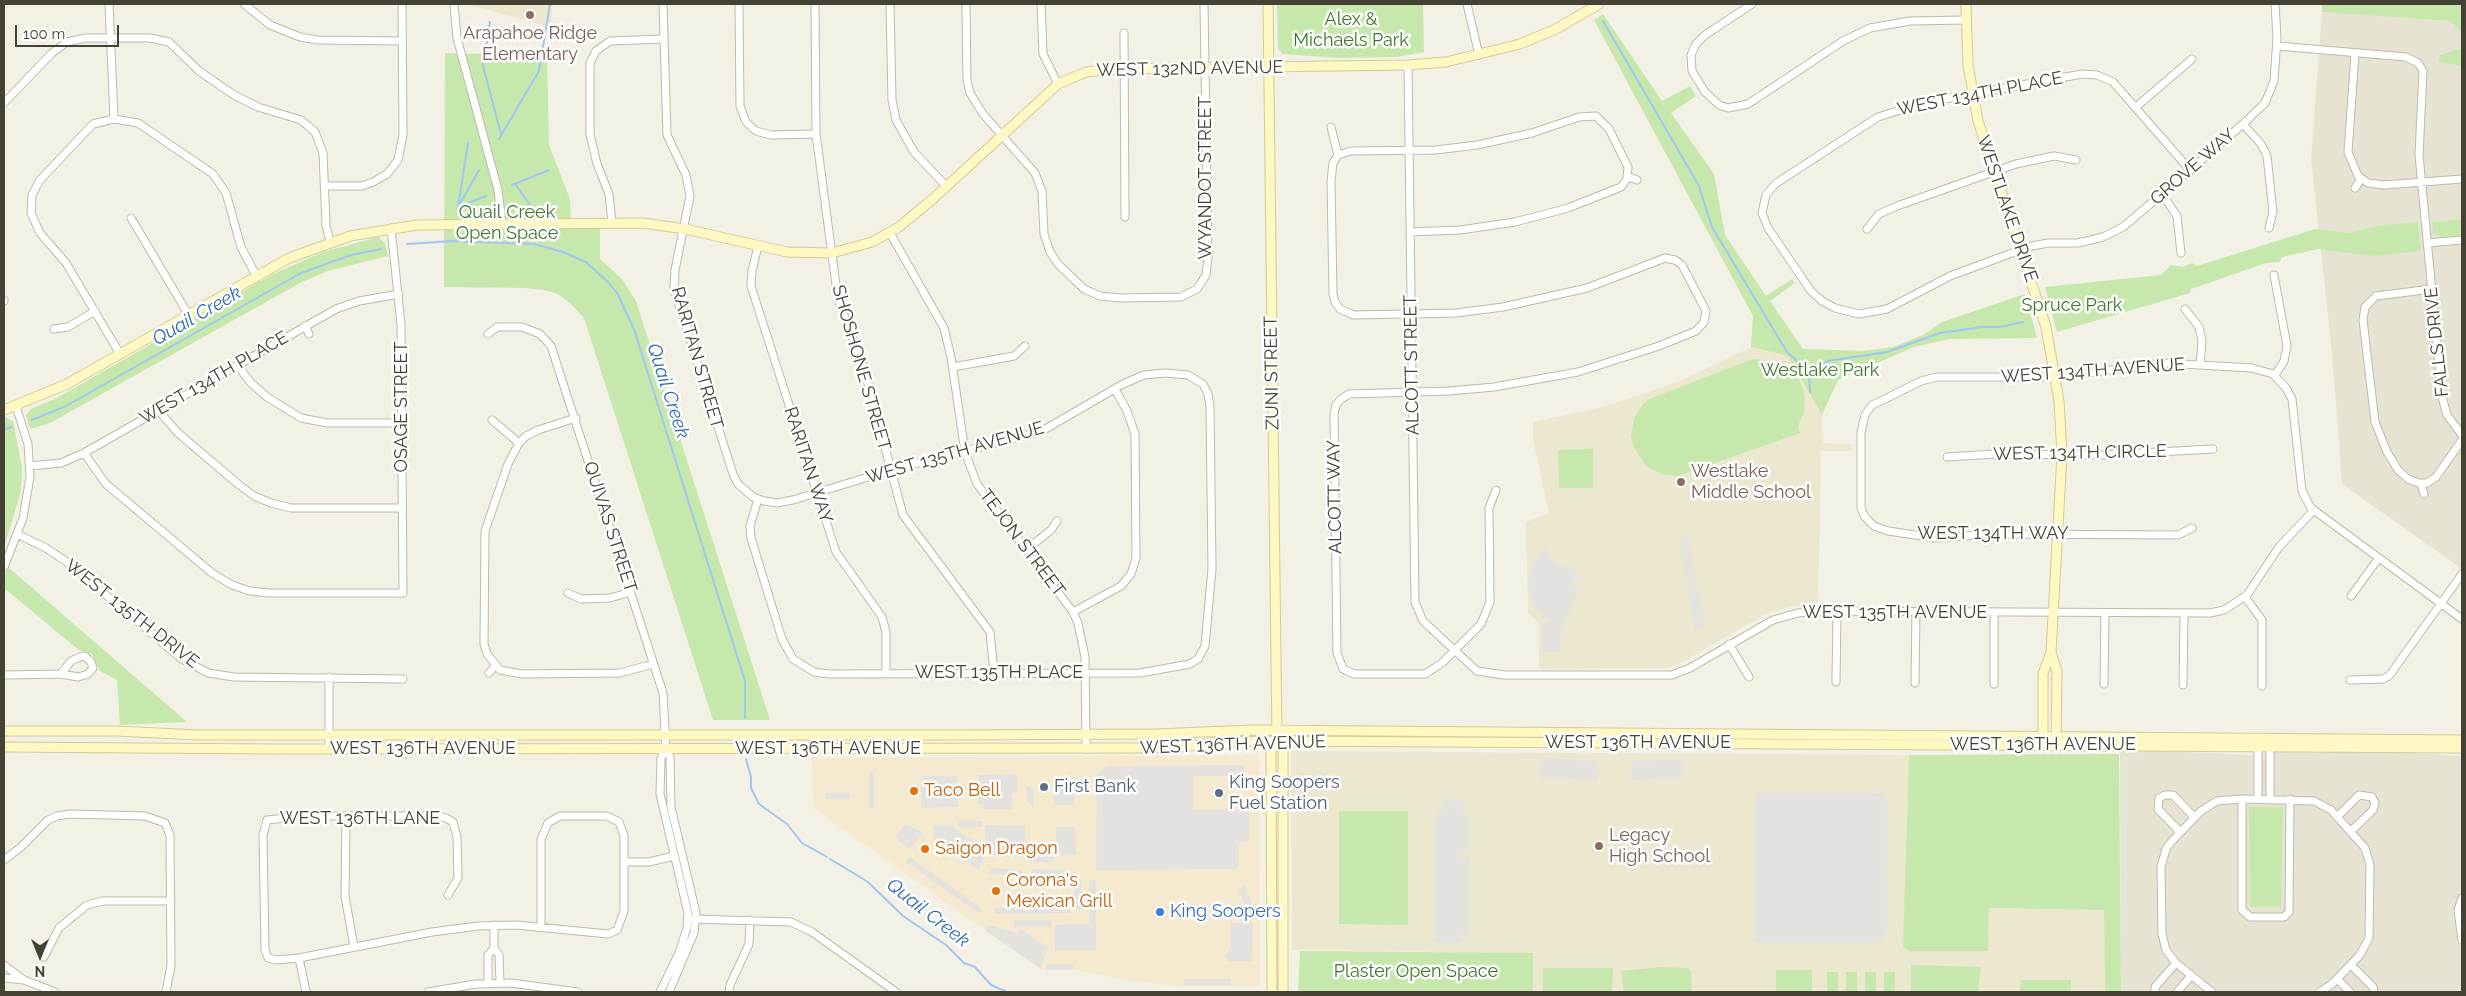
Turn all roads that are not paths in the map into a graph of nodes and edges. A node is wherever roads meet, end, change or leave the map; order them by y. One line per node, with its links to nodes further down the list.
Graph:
1 (108, 4): 20 (street)
2 (244, 4): 22 (street)
3 (402, 4): 22 (street)
4 (454, 4): 61 (street)
5 (664, 4): 21 (street, RARITAN STREET)
6 (739, 4): 42 (street)
7 (815, 4): 42 (street, SHOSHONE STREET)
8 (890, 4): 55 (street)
9 (966, 4): 43 (street)
10 (1041, 4): 33 (street)
11 (1204, 4): 31 (street, WYANDOT STREET)
12 (1268, 4): 30 (main road, ZUNI STREET)
13 (1467, 4): 25 (street)
14 (1599, 4): 25 (main road, WEST 132ND AVENUE)
15 (1752, 4): 18 (street)
16 (1966, 4): 18 (main road, WESTLAKE DRIVE)
17 (2275, 4): 23 (street, GROVE WAY)
18 (1966, 20): 34 (main road, WESTLAKE DRIVE)
19 (1124, 33): 32 (street)
20 (109, 38): 35 (street); 39 (street); 54 (street)
21 (664, 39): 60 (street); 64 (street, RARITAN STREET)
22 (402, 41): 54 (street)
23 (2277, 46): 24 (street); 40 (street, GROVE WAY)
24 (2355, 53): 29 (street); 50 (street)
25 (1479, 55): 28 (main road, WEST 132ND AVENUE)
26 (2192, 59): 37 (street)
27 (2427, 59): 29 (street)
28 (1408, 65): 30 (main road, WEST 132ND AVENUE); 44 (street, ALCOTT STREET)
29 (2420, 65): 53 (street, FALLS DRIVE)
30 (1269, 67): 31 (main road, WEST 132ND AVENUE); 170 (main road, ZUNI STREET)
31 (1205, 68): 32 (main road, WEST 132ND AVENUE); 43 (street, WYANDOT STREET)
32 (1123, 69): 33 (main road, WEST 132ND AVENUE); 58 (street)
33 (1058, 84): 43 (main road, WEST 132ND AVENUE)
34 (1972, 94): 37 (street, WEST 134TH PLACE); 48 (main road, WESTLAKE DRIVE); 72 (street, WEST 134TH PLACE)
35 (4, 103)
36 (1599, 107): 38 (street)
37 (2136, 107): 47 (street, WEST 134TH PLACE)
38 (1596, 116): 44 (street); 49 (street)
39 (114, 119): 75 (street); 82 (street)
40 (2243, 124): 47 (street, GROVE WAY); 63 (street)
41 (1330, 127): 45 (street)
42 (816, 134): 73 (street, SHOSHONE STREET)
43 (1002, 134): 55 (main road, WEST 132ND AVENUE)
44 (1409, 150): 45 (street); 66 (street, ALCOTT STREET)
45 (1338, 154): 84 (street)
46 (2076, 160): 48 (street)
47 (2190, 170): 57 (street, GROVE WAY)
48 (1994, 172): 65 (street); 72 (main road, WESTLAKE DRIVE)
49 (1627, 176): 52 (street); 66 (street)
50 (2361, 179): 53 (street); 56 (street)
51 (2462, 179): 53 (street)
52 (1637, 180)
53 (2422, 183): 70 (street, FALLS DRIVE)
54 (325, 186): 69 (street)
55 (946, 186): 67 (main road, WEST 132ND AVENUE)
56 (2355, 188)
57 (2162, 194): 72 (street, GROVE WAY); 74 (street)
58 (1125, 217)
59 (131, 218): 83 (street)
60 (612, 223): 61 (main road); 64 (main road)
61 (502, 224): 62 (main road)
62 (391, 228): 69 (main road); 78 (street, OSAGE STREET)
63 (2269, 228)
64 (685, 229): 71 (main road); 121 (street, RARITAN STREET)
65 (1867, 229)
66 (1410, 232): 84 (street, ALCOTT STREET)
67 (890, 233): 73 (main road, WEST 132ND AVENUE); 95 (street, TEJON STREET)
68 (2462, 240): 70 (street)
69 (330, 242): 75 (main road)
70 (2427, 243): 77 (street, FALLS DRIVE)
71 (758, 246): 73 (main road); 119 (street, RARITAN WAY)
72 (2021, 250): 97 (main road, WESTLAKE DRIVE)
73 (832, 252): 116 (street, SHOSHONE STREET)
74 (2181, 253)
75 (256, 275): 83 (main road)
76 (2274, 275): 96 (street)
77 (2432, 289): 80 (street); 106 (street, FALLS DRIVE)
78 (399, 294): 87 (street, WEST 134TH PLACE); 105 (street, OSAGE STREET)
79 (2361, 295): 80 (street)
80 (2368, 302): 117 (street)
81 (2185, 309): 94 (street)
82 (95, 311): 88 (street); 92 (street)
83 (188, 314): 92 (main road)
84 (1411, 314): 85 (street); 99 (street, ALCOTT STREET)
85 (1704, 320): 86 (street); 99 (street)
86 (1713, 323)
87 (305, 326): 89 (street); 93 (street, WEST 134TH PLACE)
88 (54, 329)
89 (310, 334)
90 (488, 334): 103 (street, QUIVAS STREET)
91 (1025, 346): 95 (street)
92 (120, 354): 100 (main road)
93 (237, 364): 102 (street, WEST 134TH PLACE); 105 (street)
94 (2200, 365): 96 (street, WEST 134TH AVENUE); 97 (street, WEST 134TH AVENUE)
95 (953, 367): 111 (street, TEJON STREET)
96 (2274, 375): 123 (street)
97 (2056, 377): 109 (street, WEST 134TH AVENUE); 113 (main road, WESTLAKE DRIVE)
98 (1115, 389): 111 (street, WEST 135TH AVENUE); 138 (street); 148 (street, WEST 135TH AVENUE)
99 (1412, 392): 146 (street, ALCOTT STREET); 151 (street, ALCOTT WAY)
100 (16, 406): 101 (main road); 115 (street)
101 (4, 410)
102 (158, 410): 112 (street, WEST 134TH PLACE); 122 (street)
103 (576, 418): 108 (street); 132 (street, QUIVAS STREET)
104 (492, 420): 108 (street)
105 (402, 422): 122 (street, OSAGE STREET)
106 (2462, 435)
107 (2462, 440): 117 (street)
108 (519, 443): 150 (street)
109 (1861, 449): 127 (street, WEST 134TH WAY)
110 (2213, 449): 113 (street, WEST 134TH CIRCLE)
111 (965, 452): 116 (street, WEST 135TH AVENUE); 128 (street, TEJON STREET)
112 (84, 453): 115 (street, WEST 134TH PLACE); 122 (street, OSAGE STREET)
113 (2062, 454): 114 (street, WEST 134TH CIRCLE); 127 (main road, WESTLAKE DRIVE)
114 (1947, 457)
115 (30, 466): 126 (street)
116 (891, 470): 119 (street, WEST 135TH AVENUE); 152 (street, SHOSHONE STREET)
117 (2421, 483): 120 (street)
118 (1496, 490): 146 (street)
119 (817, 492): 121 (street, WEST 135TH AVENUE); 154 (street, RARITAN WAY)
120 (2424, 494)
121 (758, 499): 154 (street, WEST 135TH PLACE)
122 (402, 508)
123 (2313, 511): 129 (street); 135 (street, WEST 135TH AVENUE)
124 (1056, 521): 128 (street)
125 (2192, 528): 127 (street, WEST 134TH WAY)
126 (17, 534): 130 (street); 160 (street, WEST 135TH DRIVE)
127 (2058, 534): 141 (main road, WESTLAKE DRIVE)
128 (1026, 550): 138 (street, TEJON STREET)
129 (2378, 559): 134 (street); 136 (street)
130 (4, 567)
131 (2462, 574): 136 (street)
132 (631, 592): 133 (street); 149 (street, QUIVAS STREET)
133 (568, 594)
134 (2351, 596)
135 (2245, 597): 143 (street, WEST 135TH AVENUE); 168 (street)
136 (2442, 603): 144 (street); 162 (street)
137 (1837, 611): 139 (street, WEST 135TH AVENUE); 145 (street, WEST 135TH AVENUE); 163 (street)
138 (1073, 612): 155 (street, TEJON STREET)
139 (1916, 612): 140 (street, WEST 135TH AVENUE); 164 (street)
140 (1994, 613): 141 (street, WEST 135TH AVENUE); 165 (street)
141 (2053, 613): 142 (street, WEST 135TH AVENUE); 147 (main road, WESTLAKE DRIVE)
142 (2105, 614): 143 (street, WEST 135TH AVENUE); 166 (street)
143 (2184, 614): 167 (street)
144 (2462, 618)
145 (1729, 644): 146 (street, WEST 135TH AVENUE); 159 (street)
146 (1454, 652): 151 (street)
147 (2051, 652): 177 (main road, WESTLAKE DRIVE); 178 (main road, WESTLAKE DRIVE)
148 (1198, 659): 155 (street, WEST 135TH PLACE)
149 (653, 664): 150 (street); 172 (street, QUIVAS STREET)
150 (495, 666): 153 (street)
151 (1343, 668): 158 (street)
152 (994, 672): 154 (street, WEST 135TH PLACE); 155 (street, WEST 135TH PLACE)
153 (488, 673)
154 (886, 673)
155 (1085, 673): 173 (street, TEJON STREET)
156 (61, 674): 157 (street)
157 (4, 675)
158 (1337, 675)
159 (1749, 677)
160 (329, 678): 161 (street, WEST 135TH DRIVE); 171 (street)
161 (403, 678)
162 (2350, 680)
163 (1836, 682)
164 (1915, 683)
165 (1994, 684)
166 (2104, 684)
167 (2183, 685)
168 (2262, 686)
169 (4, 731): 171 (main road, WEST 136TH AVENUE)
170 (1277, 732): 173 (main road, WEST 136TH AVENUE); 175 (main road, WEST 136TH AVENUE); 179 (main road, ZUNI STREET)
171 (329, 735): 172 (main road, WEST 136TH AVENUE); 185 (street)
172 (665, 735): 173 (main road, WEST 136TH AVENUE); 186 (street, QUIVAS STREET)
173 (1086, 735): 187 (street, TEJON STREET)
174 (1763, 735): 175 (main road, WEST 136TH AVENUE); 177 (main road, WEST 136TH AVENUE); 180 (main road)
175 (1488, 737): 179 (main road, WEST 136TH AVENUE); 180 (main road, WEST 136TH AVENUE)
176 (2462, 740): 182 (main road, WEST 136TH AVENUE)
177 (2043, 741): 178 (main road, WEST 136TH AVENUE); 180 (main road, WEST 136TH AVENUE)
178 (2056, 741): 181 (main road, WEST 136TH AVENUE)
179 (1277, 742): 187 (main road, WEST 136TH AVENUE); 231 (main road, ZUNI STREET); 232 (main road, ZUNI STREET)
180 (1753, 743)
181 (2258, 743): 182 (main road, WEST 136TH AVENUE); 189 (street)
182 (2270, 743): 184 (main road, WEST 136TH AVENUE); 190 (street)
183 (4, 747): 185 (main road, WEST 136TH AVENUE)
184 (2462, 748)
185 (329, 749): 186 (main road, WEST 136TH AVENUE)
186 (666, 749): 187 (main road, WEST 136TH AVENUE); 197 (street, QUIVAS STREET); 204 (street, QUIVAS STREET)
187 (1086, 749)
188 (2242, 799): 189 (street); 191 (street); 193 (street)
189 (2258, 799): 190 (street)
190 (2270, 799): 191 (street)
191 (2290, 800): 194 (street)
192 (346, 816): 200 (street, WEST 136TH LANE); 209 (street); 212 (street, WEST 136TH LANE)
193 (2194, 817): 196 (street); 196 (street)
194 (2337, 817): 195 (street); 195 (street)
195 (2352, 831): 215 (street)
196 (2180, 832): 213 (street)
197 (674, 856): 199 (street); 203 (street, QUIVAS STREET)
198 (4, 860): 202 (street)
199 (625, 862): 207 (street); 207 (street)
200 (448, 895)
201 (2462, 898): 208 (street)
202 (171, 901): 211 (street); 223 (street)
203 (688, 919): 204 (street); 227 (street, QUIVAS STREET)
204 (696, 919): 205 (street); 228 (street, QUIVAS STREET)
205 (750, 920): 229 (street); 230 (street)
206 (494, 925): 207 (street); 209 (street); 210 (street)
207 (541, 927)
208 (2462, 940)
209 (354, 947): 212 (street)
210 (494, 948): 220 (street); 221 (street)
211 (44, 957)
212 (299, 958): 224 (street)
213 (2176, 963): 216 (street); 233 (street)
214 (4, 965): 219 (street)
215 (2351, 965): 218 (street); 238 (street)
216 (2191, 976): 234 (street); 235 (street)
217 (4, 978): 219 (street)
218 (2337, 979): 236 (street); 237 (street)
219 (24, 980): 222 (street)
220 (488, 983): 221 (street); 225 (street)
221 (500, 983): 226 (street)
222 (55, 992)
223 (166, 992)
224 (306, 992)
225 (428, 992)
226 (578, 992)
227 (660, 992)
228 (670, 992)
229 (729, 992)
230 (896, 992)
231 (1272, 992)
232 (1283, 992)
233 (2155, 992)
234 (2177, 992)
235 (2212, 992)
236 (2320, 992)
237 (2350, 992)
238 (2374, 992)

